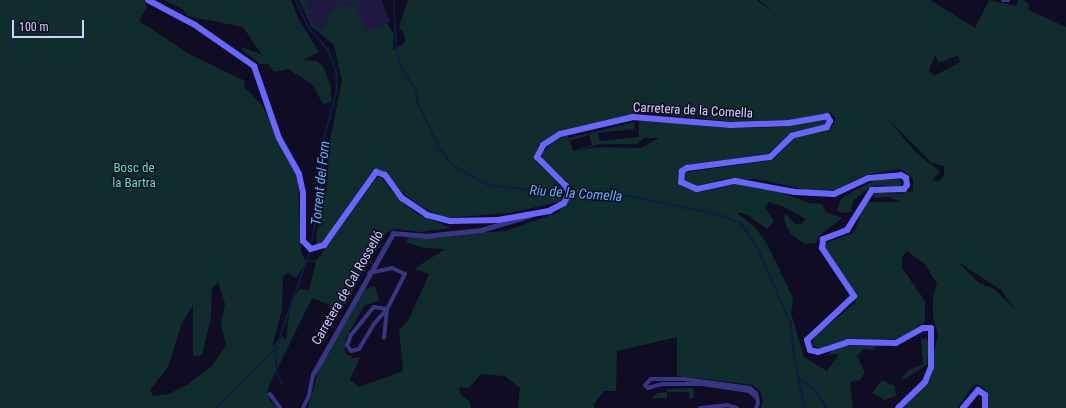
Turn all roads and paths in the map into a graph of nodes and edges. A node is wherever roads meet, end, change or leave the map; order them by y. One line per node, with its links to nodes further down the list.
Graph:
1 (148, 0): 4 (main road, Carretera de la Comella)
2 (1003, 0): 3 (street)
3 (1008, 0)
4 (531, 215): 5 (street, Carretera de Cal Rosselló); 16 (main road, Carretera de la Comella)
5 (369, 273): 6 (street); 8 (street, Carretera de Cal Rosselló)
6 (387, 310): 6 (street); 7 (street)
7 (384, 338)
8 (312, 374): 12 (street)
9 (270, 394): 11 (street)
10 (757, 398): 10 (street); 15 (street)
11 (280, 408)
12 (302, 408)
13 (700, 408): 14 (street)
14 (738, 408)
15 (756, 408)
16 (898, 408)
17 (962, 408): 18 (main road)
18 (985, 408)

